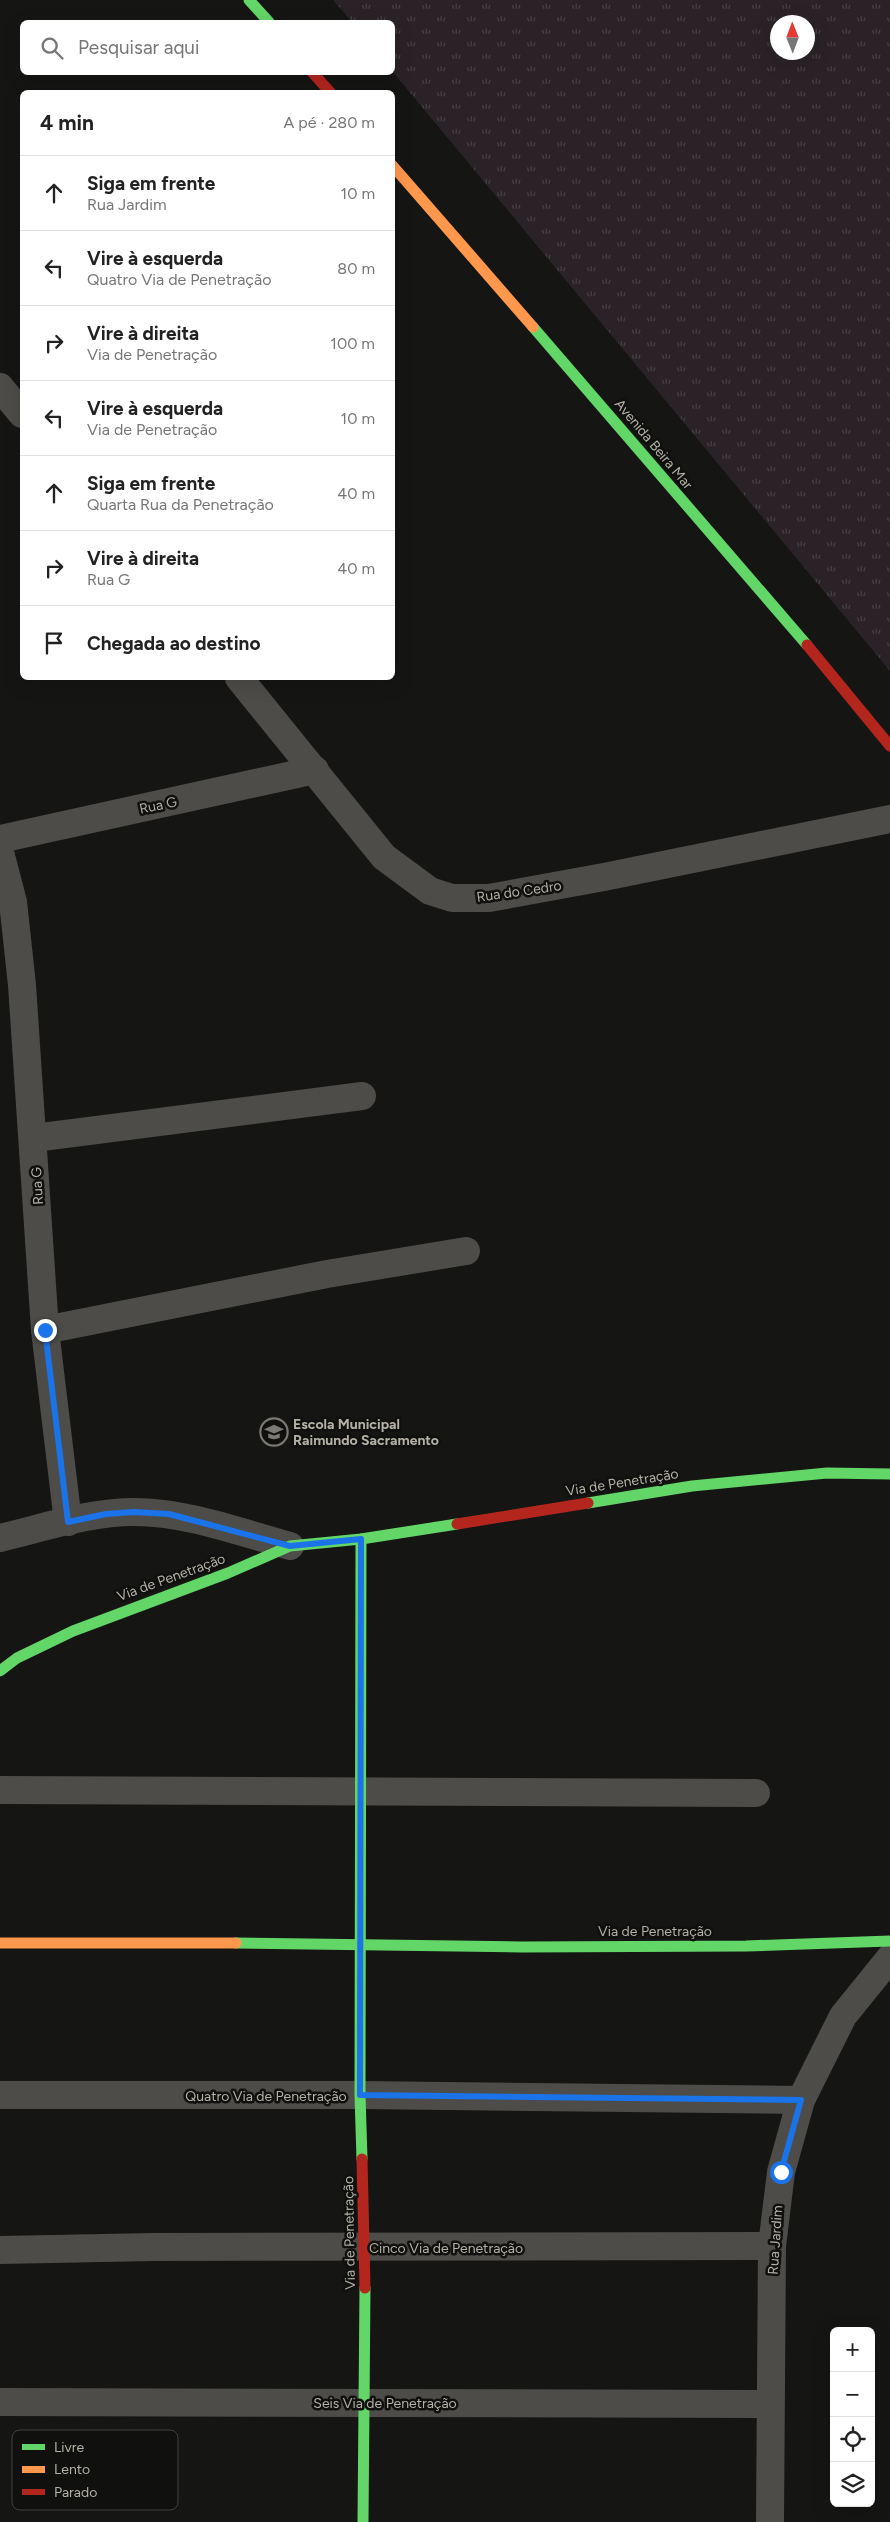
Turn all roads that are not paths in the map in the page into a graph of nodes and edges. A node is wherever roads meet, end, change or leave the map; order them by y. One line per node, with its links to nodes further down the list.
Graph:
1 (249, 0): 2 (street)
2 (267, 20)
3 (315, 75): 4 (street)
4 (328, 90)
5 (395, 168): 9 (street, Avenida Beira Mar)
6 (0, 387): 7 (street)
7 (20, 412)
8 (241, 680): 10 (street, Rua do Cedro)
9 (890, 746)
10 (315, 770): 11 (street, Rua do Cedro); 12 (street, Rua G)
11 (890, 819)
12 (0, 839)
13 (0, 852): 15 (street, Rua G)
14 (362, 1096): 15 (street)
15 (34, 1138): 17 (street, Rua G)
16 (466, 1251): 17 (street)
17 (45, 1330): 19 (street, Rua G)
18 (890, 1474): 21 (street, Via de Penetração)
19 (68, 1522): 20 (street); 22 (street)
20 (0, 1538)
21 (361, 1539): 22 (street, Via de Penetração); 25 (street, Via de Penetração)
22 (290, 1546): 23 (street, Via de Penetração)
23 (0, 1671)
24 (0, 1790): 25 (street)
25 (360, 1790): 26 (street); 29 (street, Via de Penetração)
26 (756, 1793)
27 (890, 1941): 29 (street, Via de Penetração)
28 (0, 1943): 29 (street, Via de Penetração)
29 (361, 1943): 32 (street, Via de Penetração)
30 (890, 1958): 33 (street, Rua Jardim)
31 (0, 2095): 32 (street, Quatro Via de Penetração)
32 (360, 2095): 33 (street, Quatro Via de Penetração); 35 (street, Via de Penetração)
33 (801, 2100): 34 (street, Rua Jardim)
34 (772, 2246): 35 (street, Cinco Via de Penetração); 39 (street, Rua Jardim)
35 (365, 2248): 36 (street, Cinco Via de Penetração); 38 (street, Via de Penetração)
36 (0, 2250)
37 (0, 2402): 38 (street, Seis Via de Penetração)
38 (363, 2403): 39 (street, Seis Via de Penetração); 40 (street, Via de Penetração)
39 (770, 2404): 41 (street, Rua Jardim)
40 (364, 2522)
41 (770, 2522)

